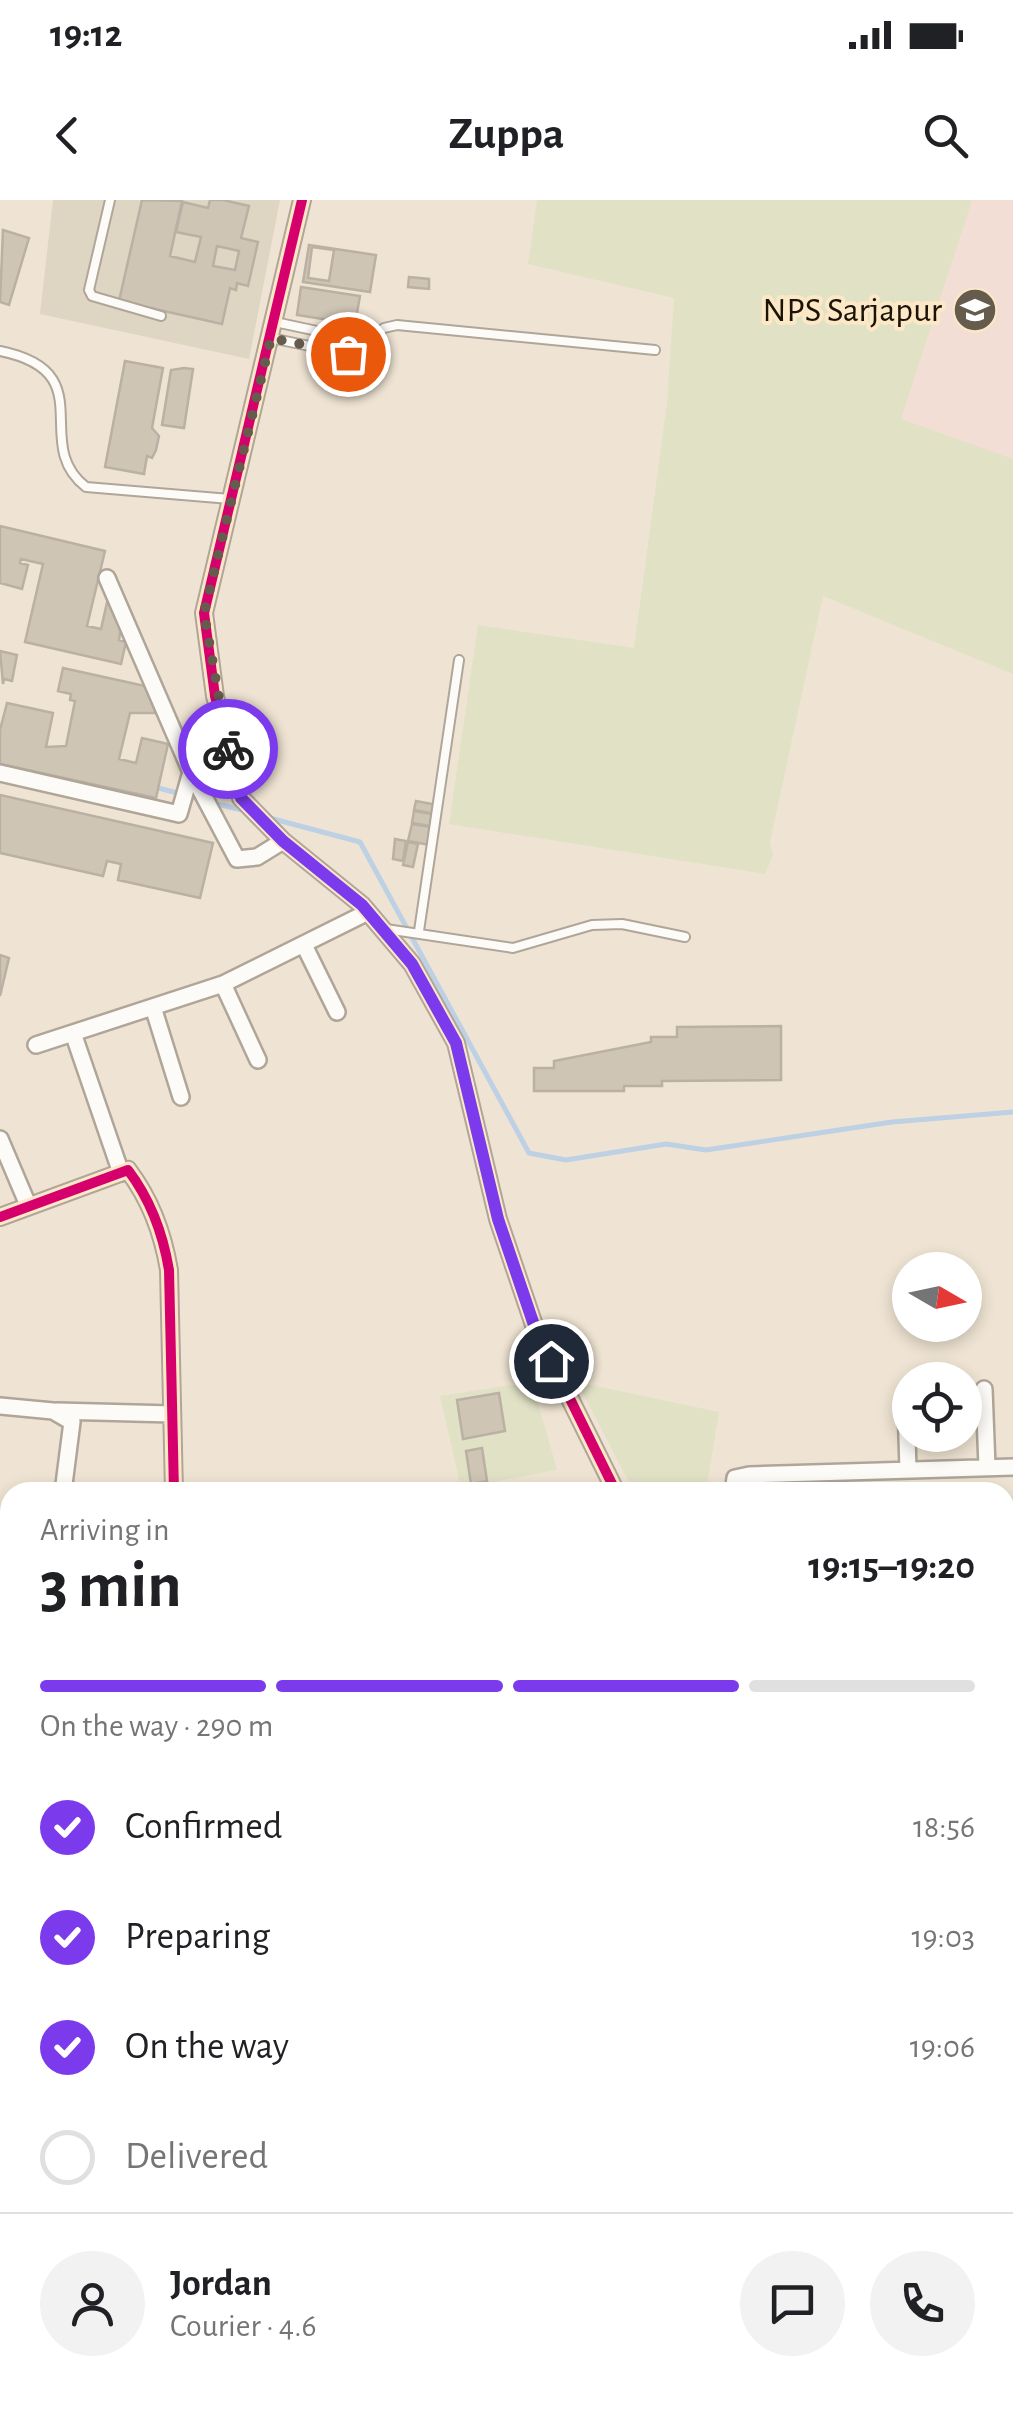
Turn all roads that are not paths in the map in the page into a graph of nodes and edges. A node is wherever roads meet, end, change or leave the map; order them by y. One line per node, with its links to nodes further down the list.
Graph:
1 (110, 200): 3 (lane)
2 (302, 200): 4 (street)
3 (161, 316)
4 (273, 330): 5 (lane); 5 (lane); 8 (street)
5 (364, 345): 7 (lane)
6 (0, 350): 8 (lane)
7 (655, 350)
8 (230, 500): 13 (street)
9 (107, 578): 11 (street)
10 (459, 660): 16 (lane)
11 (191, 772): 12 (street); 13 (street)
12 (0, 773)
13 (283, 841): 14 (street)
14 (368, 912): 15 (street); 18 (street)
15 (382, 929): 16 (lane); 40 (street)
16 (419, 931): 17 (lane)
17 (685, 936)
18 (304, 945): 19 (street); 21 (street)
19 (223, 984): 20 (street); 24 (street)
20 (152, 1007): 22 (street); 25 (street)
21 (337, 1012)
22 (73, 1033): 23 (street); 27 (street)
23 (36, 1045)
24 (258, 1060)
25 (181, 1098)
26 (0, 1139): 28 (street)
27 (121, 1173): 28 (street); 33 (street)
28 (28, 1206): 29 (street)
29 (0, 1217)
30 (984, 1389): 36 (street)
31 (0, 1406): 32 (street)
32 (54, 1411): 33 (street); 38 (street)
33 (172, 1414): 39 (street)
34 (907, 1452): 37 (street)
35 (1013, 1466): 36 (street)
36 (987, 1468): 37 (street)
37 (908, 1470): 41 (street)
38 (64, 1482)
39 (174, 1482)
40 (611, 1482)
41 (734, 1482)

